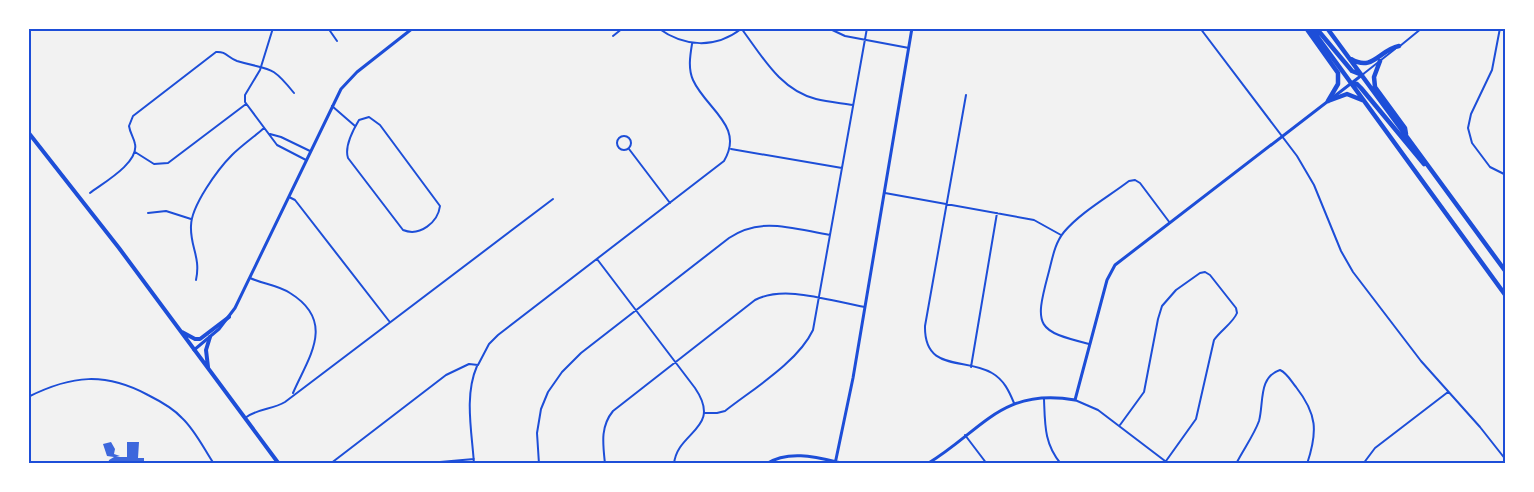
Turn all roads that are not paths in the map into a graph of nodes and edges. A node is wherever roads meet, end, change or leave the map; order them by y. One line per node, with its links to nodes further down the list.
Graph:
1 (273, 28): 25 (street)
2 (328, 28): 19 (street)
3 (413, 28): 34 (street)
4 (623, 28): 17 (street)
5 (658, 28): 20 (street)
6 (828, 28): 18 (street)
7 (867, 28): 18 (street)
8 (912, 28): 22 (street)
9 (1200, 28): 39 (street)
10 (1306, 28): 31 (highway)
11 (1311, 28): 27 (highway)
12 (1317, 28): 26 (highway)
13 (1328, 28): 23 (highway)
14 (1422, 28): 21 (street)
15 (1500, 28): 49 (street)
16 (741, 29): 20 (street); 33 (street)
17 (613, 36)
18 (865, 40): 22 (street); 33 (street)
19 (337, 41)
20 (692, 44): 42 (street)
21 (1399, 46): 23 (highway); 24 (street)
22 (909, 48): 52 (street)
23 (1349, 58): 26 (highway)
24 (1380, 61): 26 (street); 40 (highway)
25 (261, 66): 28 (street); 32 (street); 44 (street)
26 (1362, 75): 27 (street); 40 (highway)
27 (1351, 84): 30 (highway); 31 (street); 47 (highway)
28 (294, 93)
29 (966, 95): 56 (street)
30 (1363, 100): 31 (highway); 69 (highway)
31 (1328, 101): 39 (street)
32 (246, 104): 36 (street); 44 (street)
33 (853, 105): 46 (street)
34 (332, 106): 35 (street); 43 (street)
35 (356, 127): 35 (street)
36 (264, 128): 38 (street); 59 (street)
37 (28, 132): 77 (main road)
38 (270, 135): 43 (street); 45 (street)
39 (1283, 136): 60 (street); 85 (street)
40 (1406, 136): 47 (highway)
41 (628, 149): 41 (street); 55 (street)
42 (731, 149): 46 (street); 55 (street)
43 (310, 151): 45 (street)
44 (135, 152): 51 (street)
45 (306, 160): 53 (street)
46 (842, 168): 61 (street)
47 (1432, 171): 66 (highway)
48 (1136, 175): 50 (street)
49 (1506, 175)
50 (1135, 180): 60 (street); 62 (street)
51 (90, 193)
52 (884, 193): 56 (street); 71 (street)
53 (289, 197): 67 (street); 76 (street)
54 (553, 199): 76 (street)
55 (670, 203): 63 (street)
56 (947, 204): 58 (street); 83 (street)
57 (148, 213): 59 (street)
58 (998, 213): 62 (street); 83 (street)
59 (191, 219): 68 (street)
60 (1170, 223): 79 (street)
61 (831, 235): 70 (street); 72 (street)
62 (1061, 235): 79 (street)
63 (597, 260): 72 (street); 82 (street)
64 (1206, 267): 65 (street)
65 (1205, 272): 73 (street); 93 (street)
66 (1506, 272)
67 (250, 278): 75 (street); 86 (street)
68 (196, 280)
69 (1506, 296)
70 (820, 298): 71 (street); 81 (street); 91 (street)
71 (865, 307): 100 (street)
72 (636, 310): 81 (street); 104 (street)
73 (1237, 314): 74 (street); 97 (street)
74 (1242, 314)
75 (229, 318): 77 (main road); 78 (street)
76 (389, 321): 86 (street)
77 (179, 329): 80 (main road)
78 (210, 337): 80 (street); 84 (main road)
79 (1089, 344): 89 (street)
80 (194, 350): 84 (main road)
81 (675, 362): 91 (street); 105 (street)
82 (478, 365): 95 (street); 102 (street)
83 (971, 367): 90 (street)
84 (209, 370): 92 (main road)
85 (1448, 392): 96 (street); 115 (street)
86 (292, 396): 92 (street)
87 (28, 397): 101 (street)
88 (1044, 397): 89 (street); 90 (street); 111 (street)
89 (1075, 400): 93 (street)
90 (1014, 403): 94 (street)
91 (704, 413): 106 (street)
92 (244, 418): 99 (main road)
93 (1120, 425): 97 (street)
94 (965, 435): 109 (street); 110 (street)
95 (474, 459): 98 (street); 103 (street)
96 (1506, 460)
97 (1166, 461): 112 (street)
98 (440, 462)
99 (277, 463)
100 (836, 463): 107 (street); 108 (street)
101 (214, 464)
102 (330, 464)
103 (474, 464)
104 (539, 464)
105 (604, 464)
106 (674, 464)
107 (766, 464)
108 (846, 464)
109 (927, 464)
110 (987, 464)
111 (1062, 464)
112 (1170, 464)
113 (1236, 464): 114 (street)
114 (1307, 464)
115 (1363, 464)

